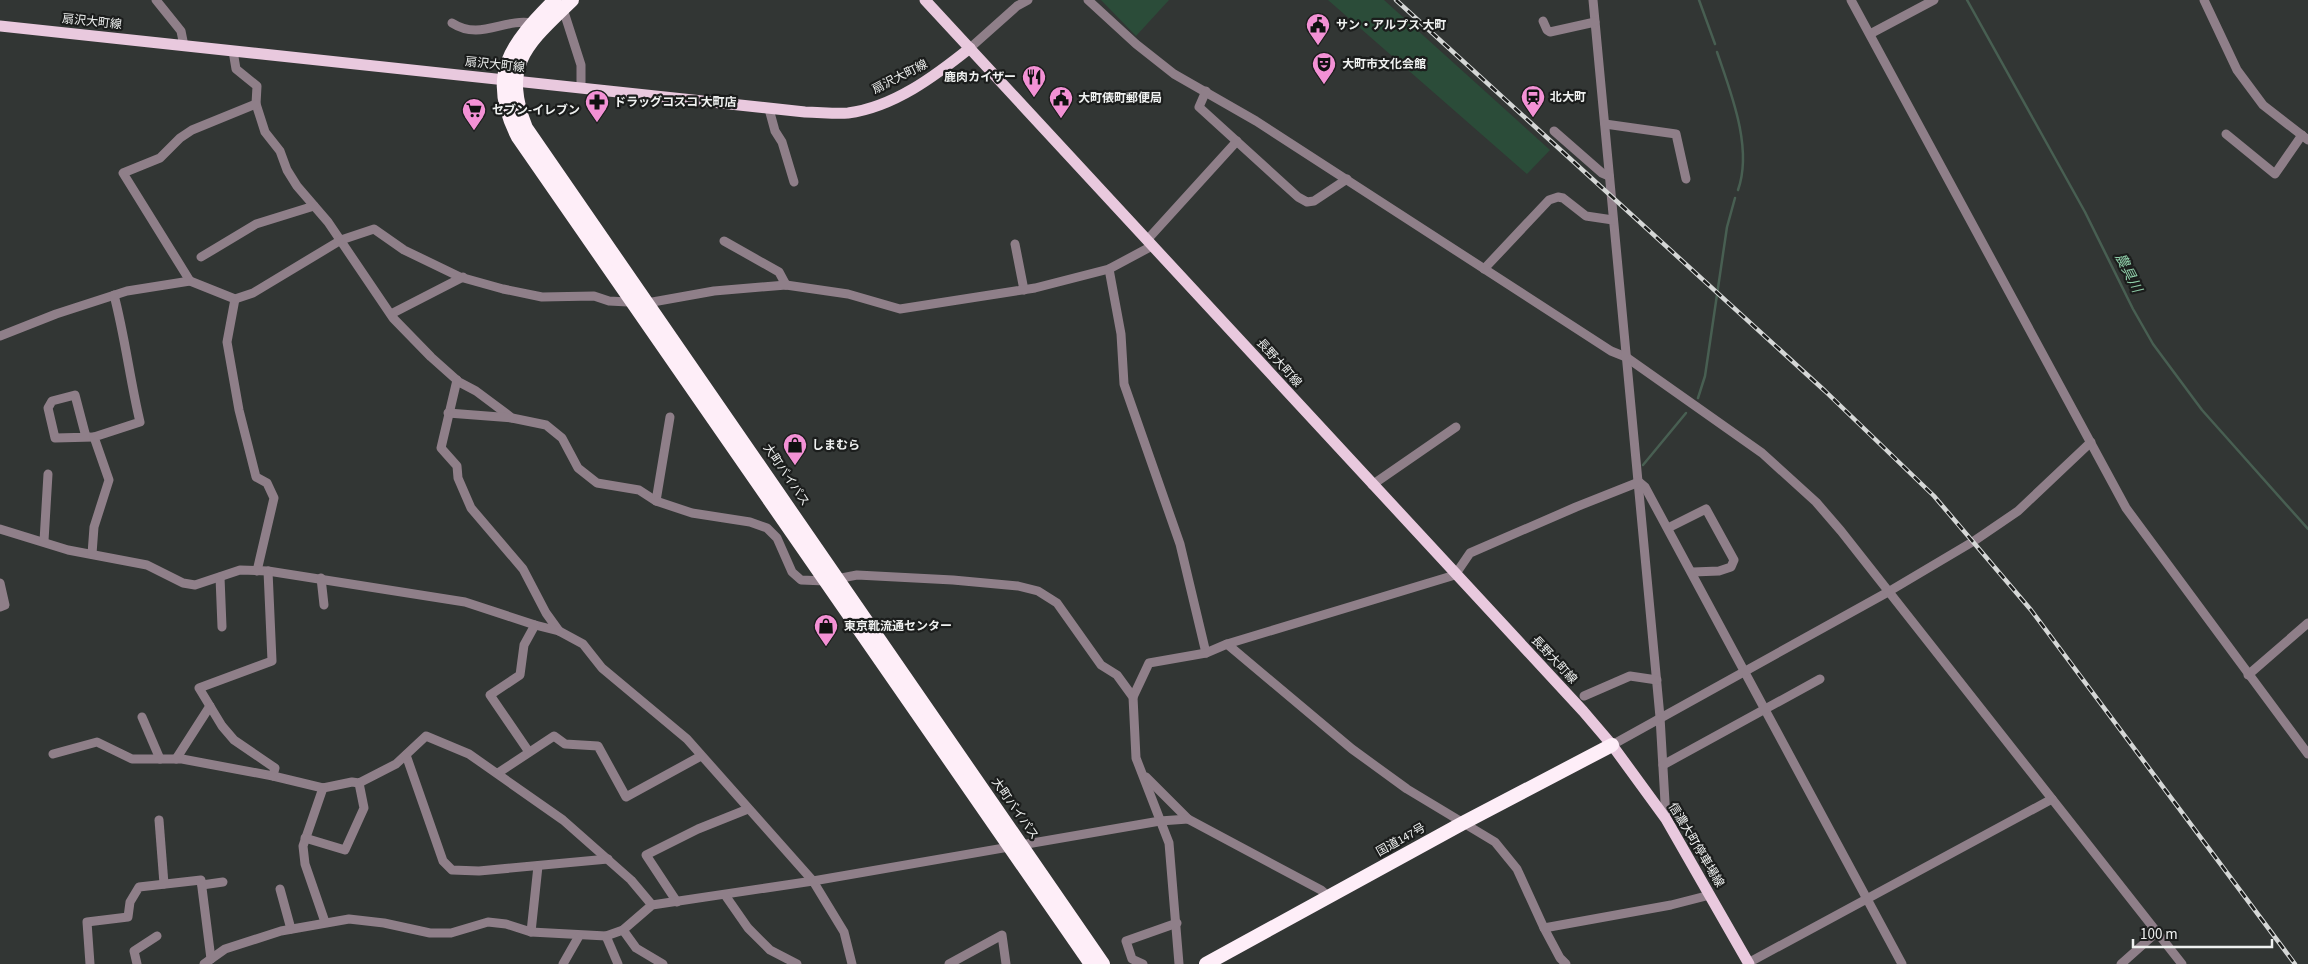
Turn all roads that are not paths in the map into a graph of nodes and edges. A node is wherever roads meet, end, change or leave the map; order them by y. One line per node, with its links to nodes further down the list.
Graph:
1 (156, 0): 16 (street)
2 (925, 0): 17 (main road, 長野大町線)
3 (1028, 0): 17 (street)
4 (1088, 0): 21 (street)
5 (1593, 0): 11 (street)
6 (1852, 0): 15 (street)
7 (1934, 0): 15 (street)
8 (2204, 0): 27 (street)
9 (563, 3): 13 (highway, 大町バイパス); 19 (highway, 大町バイパス); 20 (street)
10 (1542, 21): 11 (street)
11 (1595, 22): 24 (street)
12 (452, 23): 13 (street)
13 (532, 23): 19 (highway, 大町バイパス)
14 (0, 26): 16 (main road, 扇沢大町線)
15 (1870, 34): 58 (street)
16 (184, 46): 18 (main road, 扇沢大町線)
17 (970, 48): 23 (main road, 扇沢大町線); 37 (main road, 長野大町線)
18 (233, 51): 19 (main road, 扇沢大町線); 22 (street)
19 (509, 80): 20 (main road, 扇沢大町線); 48 (highway, 大町バイパス)
20 (581, 88): 23 (main road, 扇沢大町線)
21 (1206, 91): 28 (street); 30 (street)
22 (256, 104): 33 (street); 43 (street)
23 (769, 109): 32 (street)
24 (1604, 124): 29 (street); 31 (street)
25 (1554, 131): 29 (street)
26 (2226, 134): 27 (street)
27 (2305, 137)
28 (1237, 141): 30 (street); 37 (street)
29 (1609, 176): 34 (street)
30 (1347, 179): 41 (street)
31 (1686, 180)
32 (794, 182)
33 (314, 206): 35 (street); 39 (street)
34 (1612, 220): 41 (street); 51 (street)
35 (341, 240): 42 (street); 47 (street); 49 (street)
36 (724, 241): 44 (street)
37 (1149, 243): 40 (street); 61 (main road, 長野大町線)
38 (1015, 244): 45 (street)
39 (201, 257)
40 (1109, 269): 45 (street); 83 (street)
41 (1484, 269): 51 (street)
42 (463, 278): 48 (street); 49 (street)
43 (190, 280): 46 (street); 47 (street)
44 (786, 284): 45 (street); 48 (street)
45 (1024, 290)
46 (114, 295): 50 (street); 57 (street)
47 (235, 299): 67 (street)
48 (640, 302): 73 (highway, 大町バイパス)
49 (391, 314): 52 (street)
50 (0, 336)
51 (1626, 357): 60 (street); 75 (street)
52 (457, 380): 53 (street); 55 (street)
53 (448, 413): 55 (street); 81 (street)
54 (670, 417): 62 (street)
55 (512, 418): 62 (street)
56 (1456, 427): 61 (street)
57 (90, 437): 57 (street); 66 (street)
58 (2091, 442): 75 (street); 85 (street)
59 (48, 474): 65 (street)
60 (1639, 482): 63 (street); 70 (street); 87 (street)
61 (1372, 485): 70 (main road, 長野大町線)
62 (656, 501): 73 (street)
63 (1668, 528): 69 (street); 69 (street)
64 (0, 530): 65 (street)
65 (44, 541): 66 (street)
66 (92, 554): 71 (street)
67 (258, 571): 68 (street); 71 (street)
68 (268, 571): 72 (street); 90 (street)
69 (1693, 572): 84 (street)
70 (1456, 574): 82 (street); 94 (main road, 長野大町線)
71 (220, 577): 80 (street)
72 (321, 578): 76 (street); 79 (street)
73 (832, 580): 89 (street); 116 (highway, 大町バイパス)
74 (0, 584): 77 (street)
75 (1888, 592): 84 (street); 108 (street)
76 (324, 606)
77 (0, 607)
78 (2308, 623): 85 (street)
79 (535, 625): 81 (street); 95 (street)
80 (222, 627)
81 (559, 631): 99 (street)
82 (1227, 644): 83 (street); 114 (street)
83 (1206, 653): 89 (street)
84 (1746, 672): 91 (street); 93 (street)
85 (2248, 675): 97 (street)
86 (1820, 679): 91 (street)
87 (1657, 680): 88 (street); 93 (street)
88 (1584, 696)
89 (1133, 697): 105 (street)
90 (210, 706): 101 (street); 104 (street)
91 (1765, 709): 102 (street); 127 (street)
92 (142, 717): 100 (street)
93 (1660, 717): 94 (street); 102 (street)
94 (1612, 745): 111 (main road, 信濃大町停車場線); 114 (highway, 国道147号)
95 (529, 752): 99 (street); 103 (street)
96 (53, 754): 100 (street)
97 (2308, 754)
98 (406, 756): 103 (street); 106 (street); 118 (street)
99 (701, 756): 109 (street)
100 (160, 759): 101 (street)
101 (176, 759): 104 (street)
102 (1663, 765): 111 (street)
103 (498, 773): 117 (street)
104 (273, 776): 107 (street)
105 (1144, 776): 110 (street); 113 (street)
106 (359, 783): 107 (street); 115 (street)
107 (323, 788): 115 (street)
108 (2052, 799): 127 (street); 136 (street)
109 (748, 809): 119 (street); 128 (street)
110 (1188, 819): 113 (street); 126 (street)
111 (1666, 819): 125 (main road, 信濃大町停車場線)
112 (159, 820): 121 (street)
113 (1160, 821): 116 (street); 131 (street)
114 (1463, 823): 126 (highway, 国道147号); 132 (street)
115 (305, 838): 130 (street)
116 (1016, 846): 119 (street); 150 (highway, 大町バイパス); 151 (highway, 大町バイパス)
117 (608, 860): 118 (street); 129 (street)
118 (538, 866): 135 (street)
119 (813, 881): 124 (street); 147 (street)
120 (223, 882): 122 (street)
121 (164, 884): 122 (street); 141 (street)
122 (202, 885): 140 (street)
123 (280, 889): 133 (street)
124 (725, 895): 128 (street); 146 (street)
125 (1710, 895): 132 (street); 156 (main road, 信濃大町停車場線)
126 (1329, 897): 154 (highway, 国道147号)
127 (1867, 898): 156 (street); 157 (street)
128 (677, 902): 129 (street)
129 (652, 905): 134 (street)
130 (325, 922): 133 (street); 135 (street)
131 (1177, 923): 152 (street); 153 (street)
132 (1544, 928): 155 (street)
133 (291, 929): 140 (street)
134 (623, 930): 139 (street); 145 (street)
135 (531, 932): 138 (street)
136 (2158, 932): 158 (street); 159 (street)
137 (157, 936): 142 (street)
138 (579, 936): 139 (street); 143 (street)
139 (606, 936): 144 (street)
140 (207, 962)
141 (90, 964)
142 (137, 964)
143 (563, 964)
144 (618, 964)
145 (663, 964)
146 (797, 964)
147 (852, 964)
148 (949, 964): 149 (street)
149 (1006, 964)
150 (1091, 964)
151 (1104, 964)
152 (1143, 964)
153 (1179, 964)
154 (1206, 964)
155 (1566, 964)
156 (1748, 964)
157 (1902, 964)
158 (2121, 964)
159 (2182, 964)

